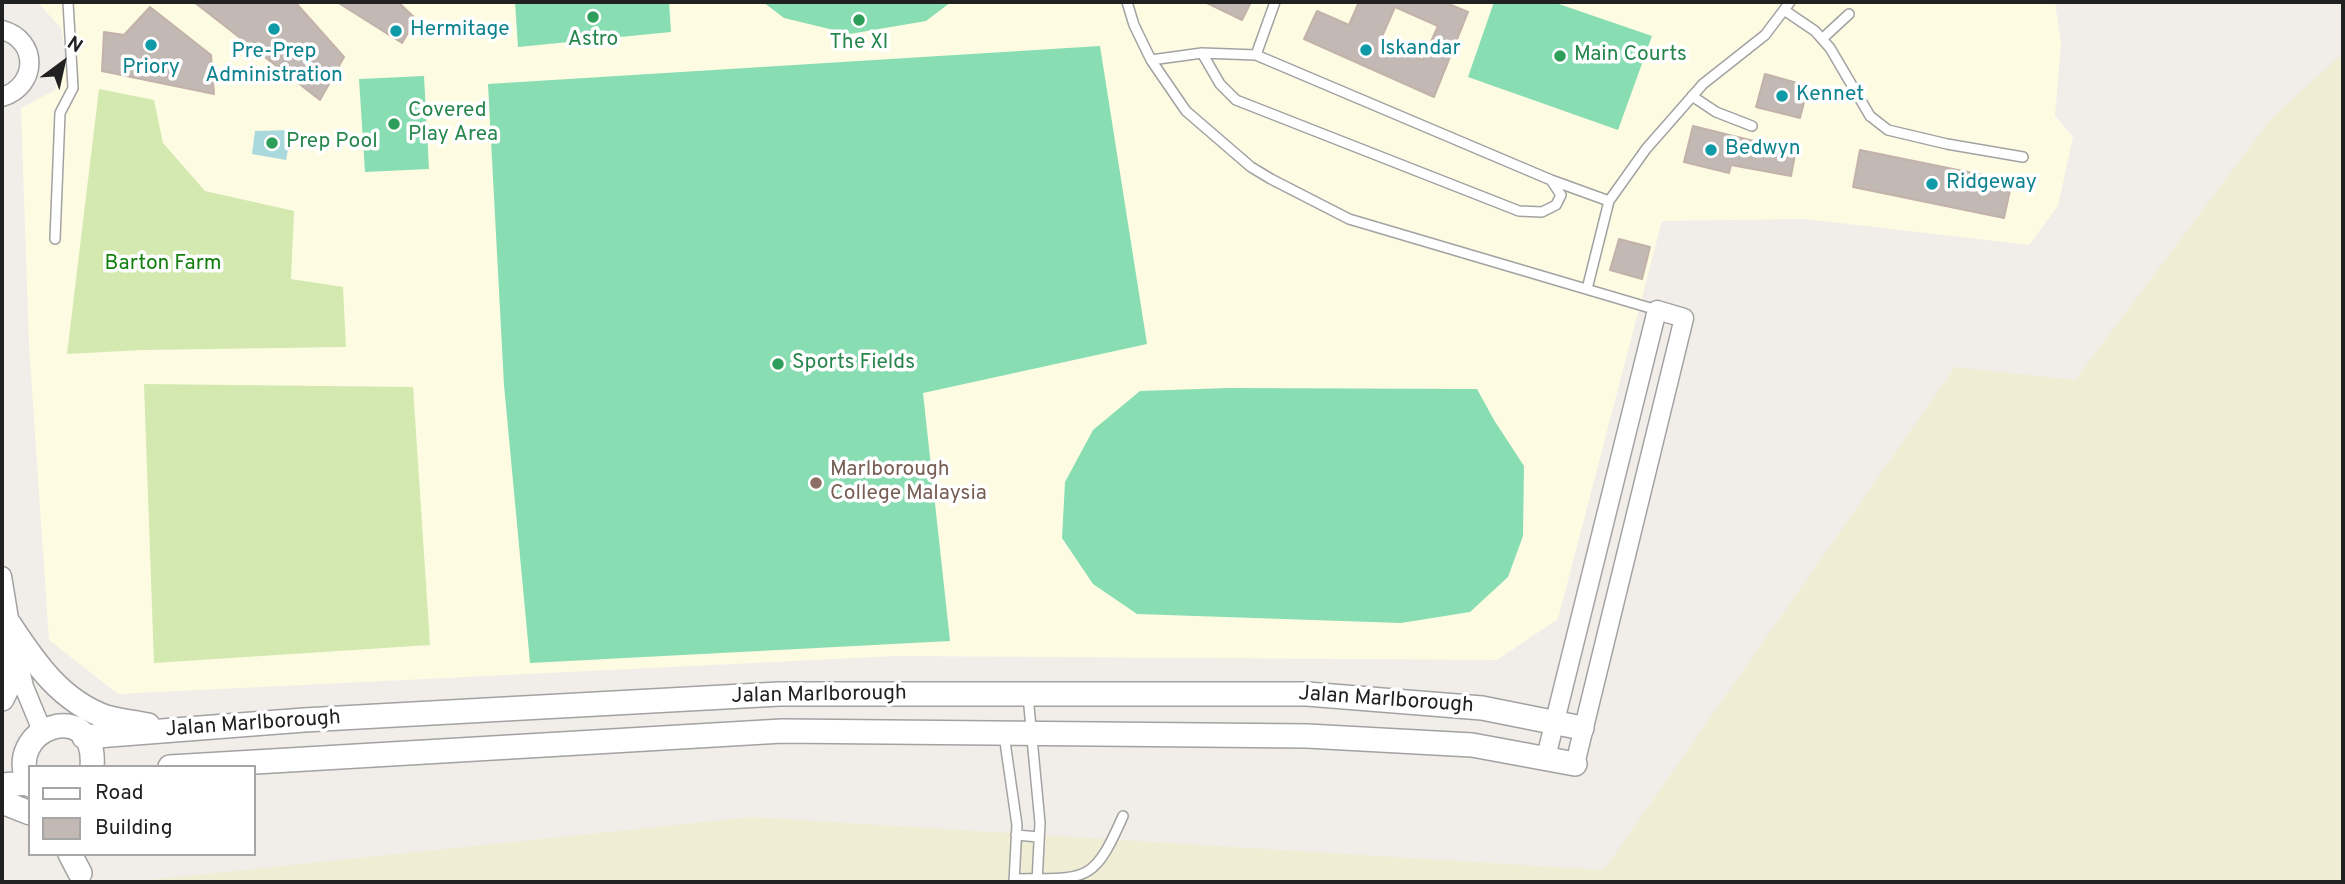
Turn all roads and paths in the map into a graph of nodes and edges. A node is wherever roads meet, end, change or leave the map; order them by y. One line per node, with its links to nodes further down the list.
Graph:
1 (68, 2): 17 (lane)
2 (1127, 2): 10 (lane)
3 (1275, 2): 9 (lane)
4 (1787, 6): 7 (lane); 11 (lane)
5 (1849, 14): 7 (lane)
6 (2, 30): 12 (street)
7 (1822, 39): 14 (lane)
8 (1202, 53): 9 (lane); 10 (lane); 15 (lane)
9 (1256, 55): 15 (lane)
10 (1151, 60): 18 (lane)
11 (1692, 96): 13 (lane); 16 (lane)
12 (2, 97)
13 (1752, 125)
14 (2023, 157)
15 (1551, 180): 16 (lane)
16 (1609, 201): 18 (lane)
17 (55, 239)
18 (1587, 289): 19 (lane)
19 (1657, 310): 24 (street); 25 (street, Jalan Marlborough)
20 (2, 576): 21 (street)
21 (10, 625): 23 (street); 26 (street); 29 (street)
22 (1027, 694): 24 (street, Jalan Marlborough); 26 (street, Jalan Marlborough); 28 (lane)
23 (2, 699)
24 (1554, 722): 25 (street, Jalan Marlborough); 32 (street)
25 (1583, 728): 33 (street, Jalan Marlborough)
26 (175, 730): 30 (street, Jalan Marlborough)
27 (1004, 733): 28 (street, Jalan Marlborough); 35 (street, Jalan Marlborough); 42 (lane)
28 (1031, 733): 32 (street, Jalan Marlborough); 43 (lane)
29 (33, 734): 30 (street); 31 (street); 36 (street)
30 (84, 737): 34 (street)
31 (2, 747)
32 (1546, 757): 33 (street, Jalan Marlborough)
33 (1575, 764)
34 (92, 765)
35 (203, 765)
36 (28, 782)
37 (28, 784): 38 (street)
38 (2, 785)
39 (2, 802): 40 (street)
40 (28, 812)
41 (1123, 816): 45 (lane)
42 (1016, 835): 43 (lane); 44 (lane)
43 (1039, 837): 45 (lane)
44 (1014, 880): 45 (lane)
45 (1037, 880)

